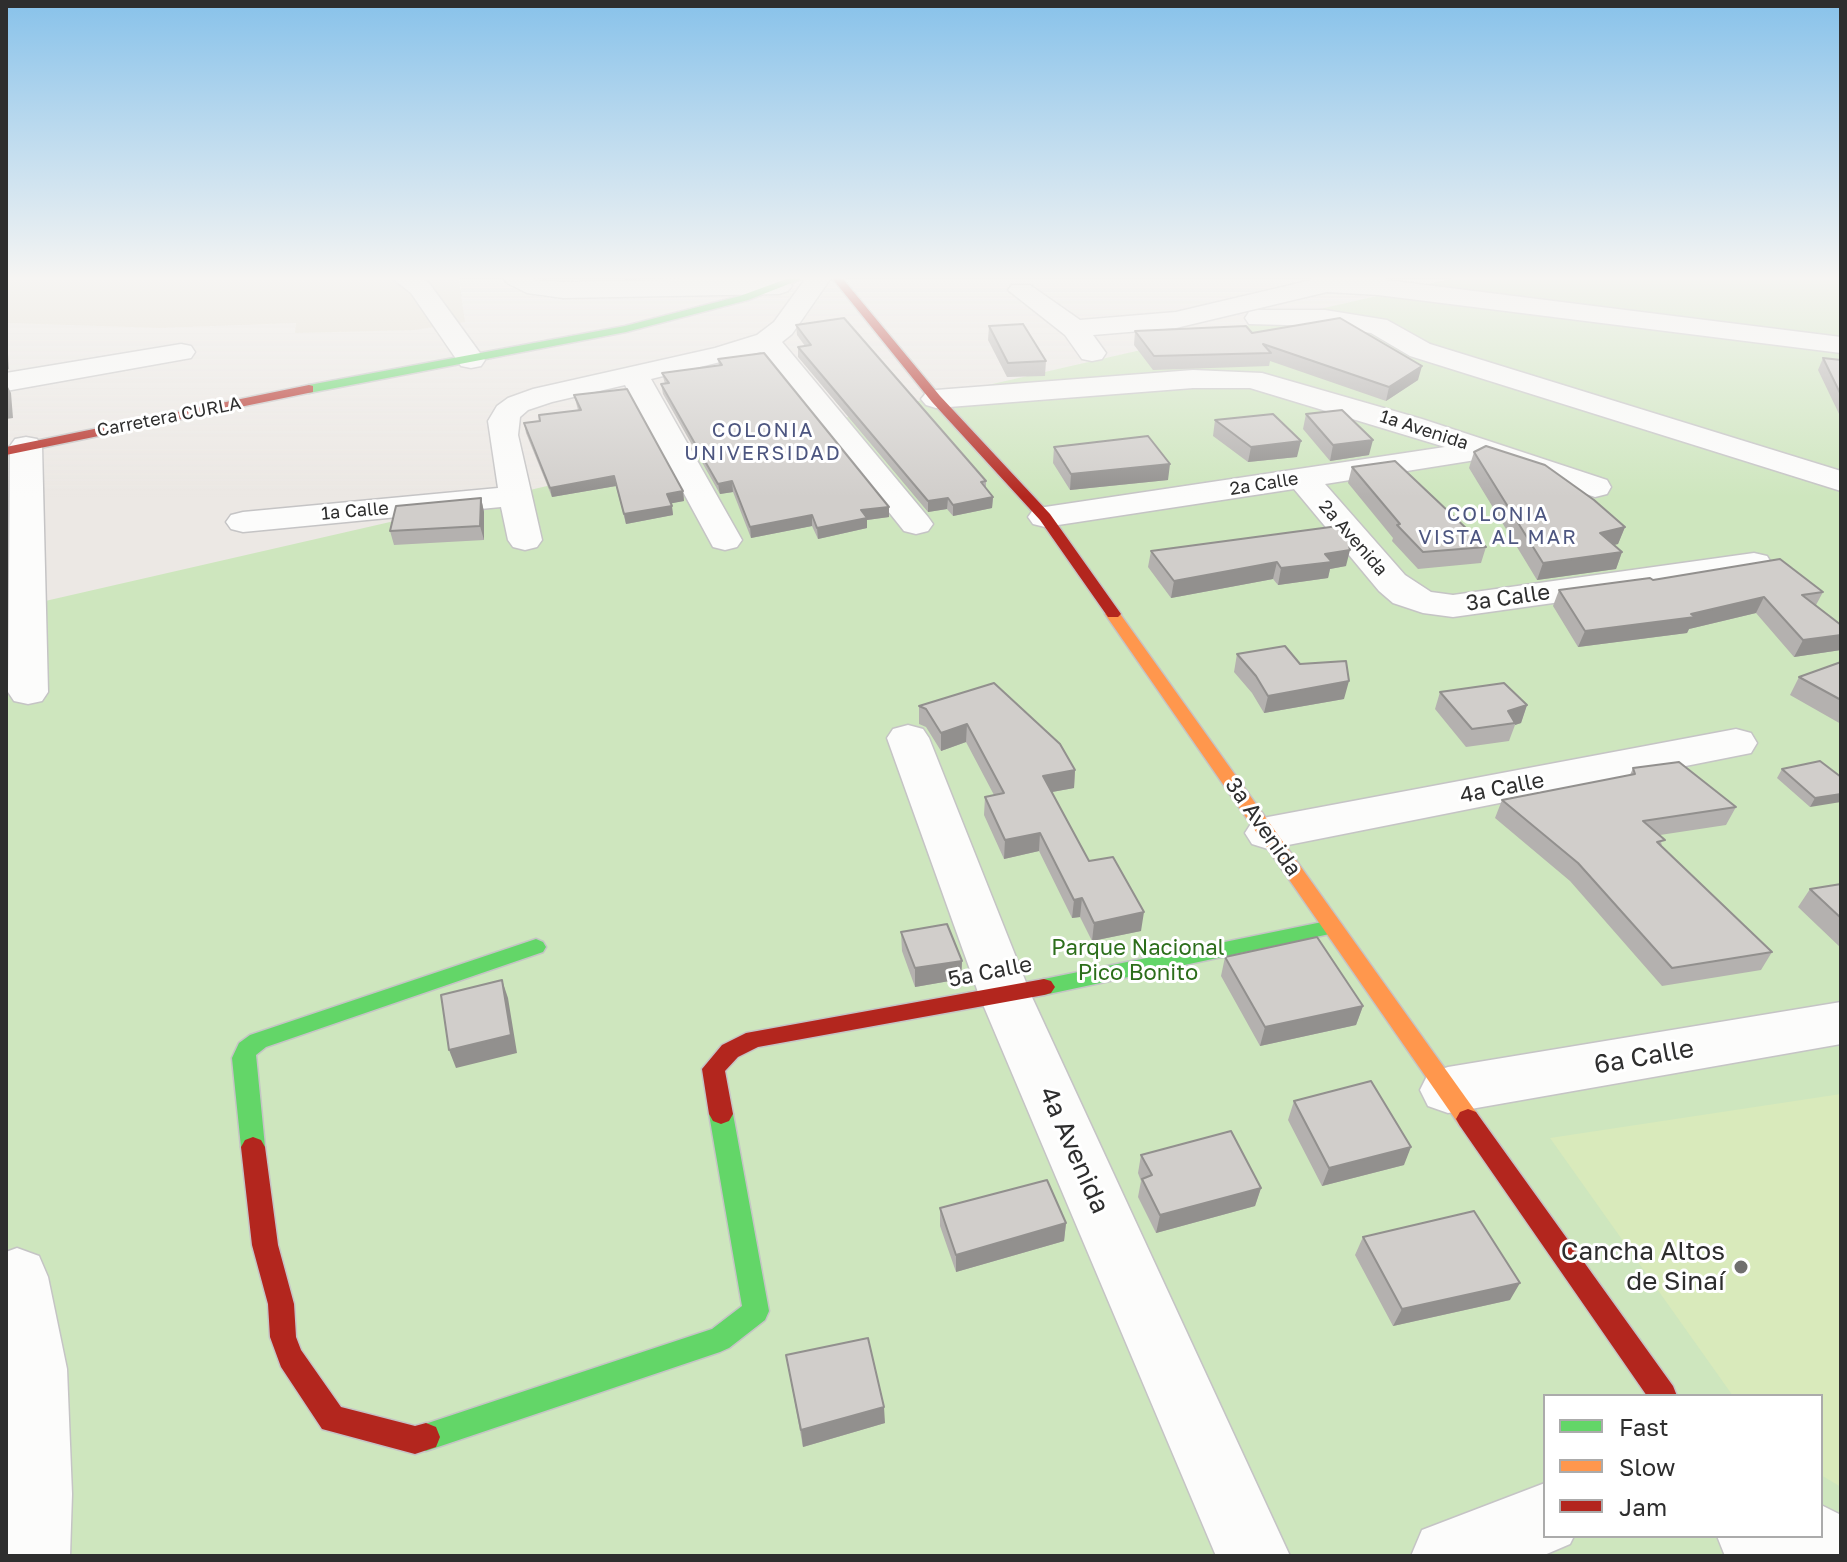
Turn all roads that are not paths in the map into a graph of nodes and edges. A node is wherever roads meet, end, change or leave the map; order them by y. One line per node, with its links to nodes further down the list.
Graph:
1 (465, 351): 9 (street)
2 (517, 351): 9 (street, Carretera CURLA)
3 (738, 351): 10 (street)
4 (775, 351): 22 (street)
5 (897, 351): 13 (street, 3a Avenida)
6 (1089, 351): 12 (street)
7 (1423, 351): 17 (street)
8 (181, 352): 11 (street)
9 (471, 360): 14 (street, Carretera CURLA)
10 (634, 375): 19 (street); 24 (street)
11 (6, 382)
12 (1112, 386): 13 (street); 15 (street, 1a Avenida)
13 (936, 399): 20 (street, 3a Avenida)
14 (16, 448): 27 (street)
15 (1484, 450): 16 (street, 2a Calle); 18 (street, 1a Avenida)
16 (1302, 478): 20 (street, 2a Calle); 26 (street, 2a Avenida)
17 (1841, 481)
18 (1595, 487)
19 (514, 496): 21 (street, 1a Calle); 23 (street)
20 (1045, 517): 30 (street, 3a Avenida)
21 (243, 522)
22 (916, 524)
23 (525, 540)
24 (725, 540)
25 (1754, 564): 26 (street, 3a Calle)
26 (1406, 595)
27 (28, 692)
28 (908, 738): 33 (street, 4a Avenida)
29 (1736, 743): 30 (street, 4a Calle)
30 (1268, 833): 31 (street, 3a Avenida)
31 (1332, 927): 33 (street, 5a Calle); 35 (street, 3a Avenida)
32 (536, 947): 33 (street, 5a Calle)
33 (1005, 995): 42 (street, 4a Avenida)
34 (1841, 1023): 35 (street, 6a Calle)
35 (1448, 1090): 37 (street, 3a Avenida)
36 (17, 1277): 41 (street)
37 (1662, 1394)
38 (1543, 1520): 43 (street)
39 (1754, 1538): 44 (street)
40 (1812, 1538): 45 (street)
41 (33, 1556)
42 (1253, 1556)
43 (1448, 1556)
44 (1765, 1556)
45 (1835, 1556)

